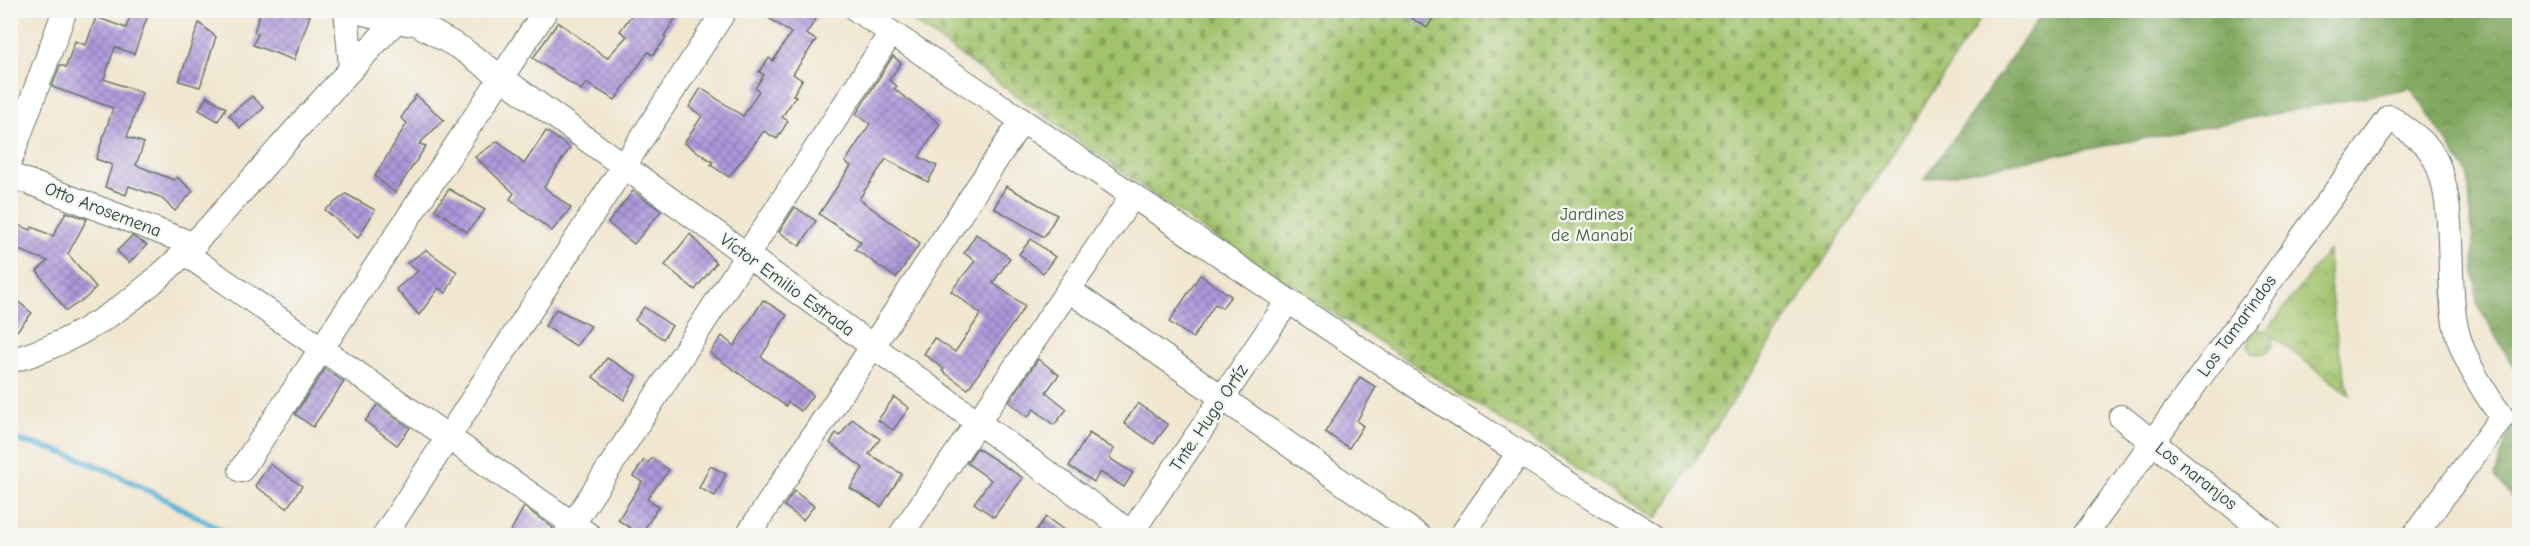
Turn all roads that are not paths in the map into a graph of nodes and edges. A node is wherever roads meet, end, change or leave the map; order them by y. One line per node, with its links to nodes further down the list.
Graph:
1 (65, 10): 12 (street)
2 (346, 10): 9 (street)
3 (351, 10): 7 (street, Víctor Emilio Estrada)
4 (546, 10): 10 (street)
5 (725, 10): 13 (street)
6 (857, 10): 8 (street)
7 (399, 14): 9 (street); 10 (street, Víctor Emilio Estrada)
8 (891, 33): 11 (street); 17 (street)
9 (351, 67): 16 (street)
10 (502, 77): 13 (street, Víctor Emilio Estrada); 20 (street)
11 (1021, 122): 15 (street); 21 (street)
12 (10, 160)
13 (623, 166): 17 (street, Víctor Emilio Estrada); 26 (street)
14 (10, 175): 16 (street, Otto Arosemena)
15 (1132, 197): 18 (street); 19 (street)
16 (190, 249): 20 (street, Otto Arosemena); 22 (street)
17 (747, 256): 21 (street, Víctor Emilio Estrada); 30 (street)
18 (1069, 290): 23 (street); 25 (street)
19 (1288, 301): 23 (street, Tnte. Hugo Ortíz); 28 (street)
20 (322, 347): 26 (street, Otto Arosemena); 29 (street)
21 (873, 347): 25 (street, Víctor Emilio Estrada); 33 (street)
22 (10, 361)
23 (1223, 398): 31 (street, Tnte. Hugo Ortíz); 35 (street)
24 (2121, 417): 27 (street, Los naranjos)
25 (978, 423): 31 (street, Víctor Emilio Estrada); 34 (street)
26 (448, 436): 30 (street, Otto Arosemena); 32 (street)
27 (2153, 441): 38 (street, Los Tamarindos); 39 (street, Los naranjos); 40 (street, Los Tamarindos)
28 (1519, 453): 36 (street); 37 (street)
29 (241, 470)
30 (576, 531)
31 (1132, 535)
32 (384, 536)
33 (747, 536)
34 (900, 536)
35 (1419, 536)
36 (1461, 536)
37 (1654, 536)
38 (2084, 536)
39 (2271, 536)
40 (2414, 536)

